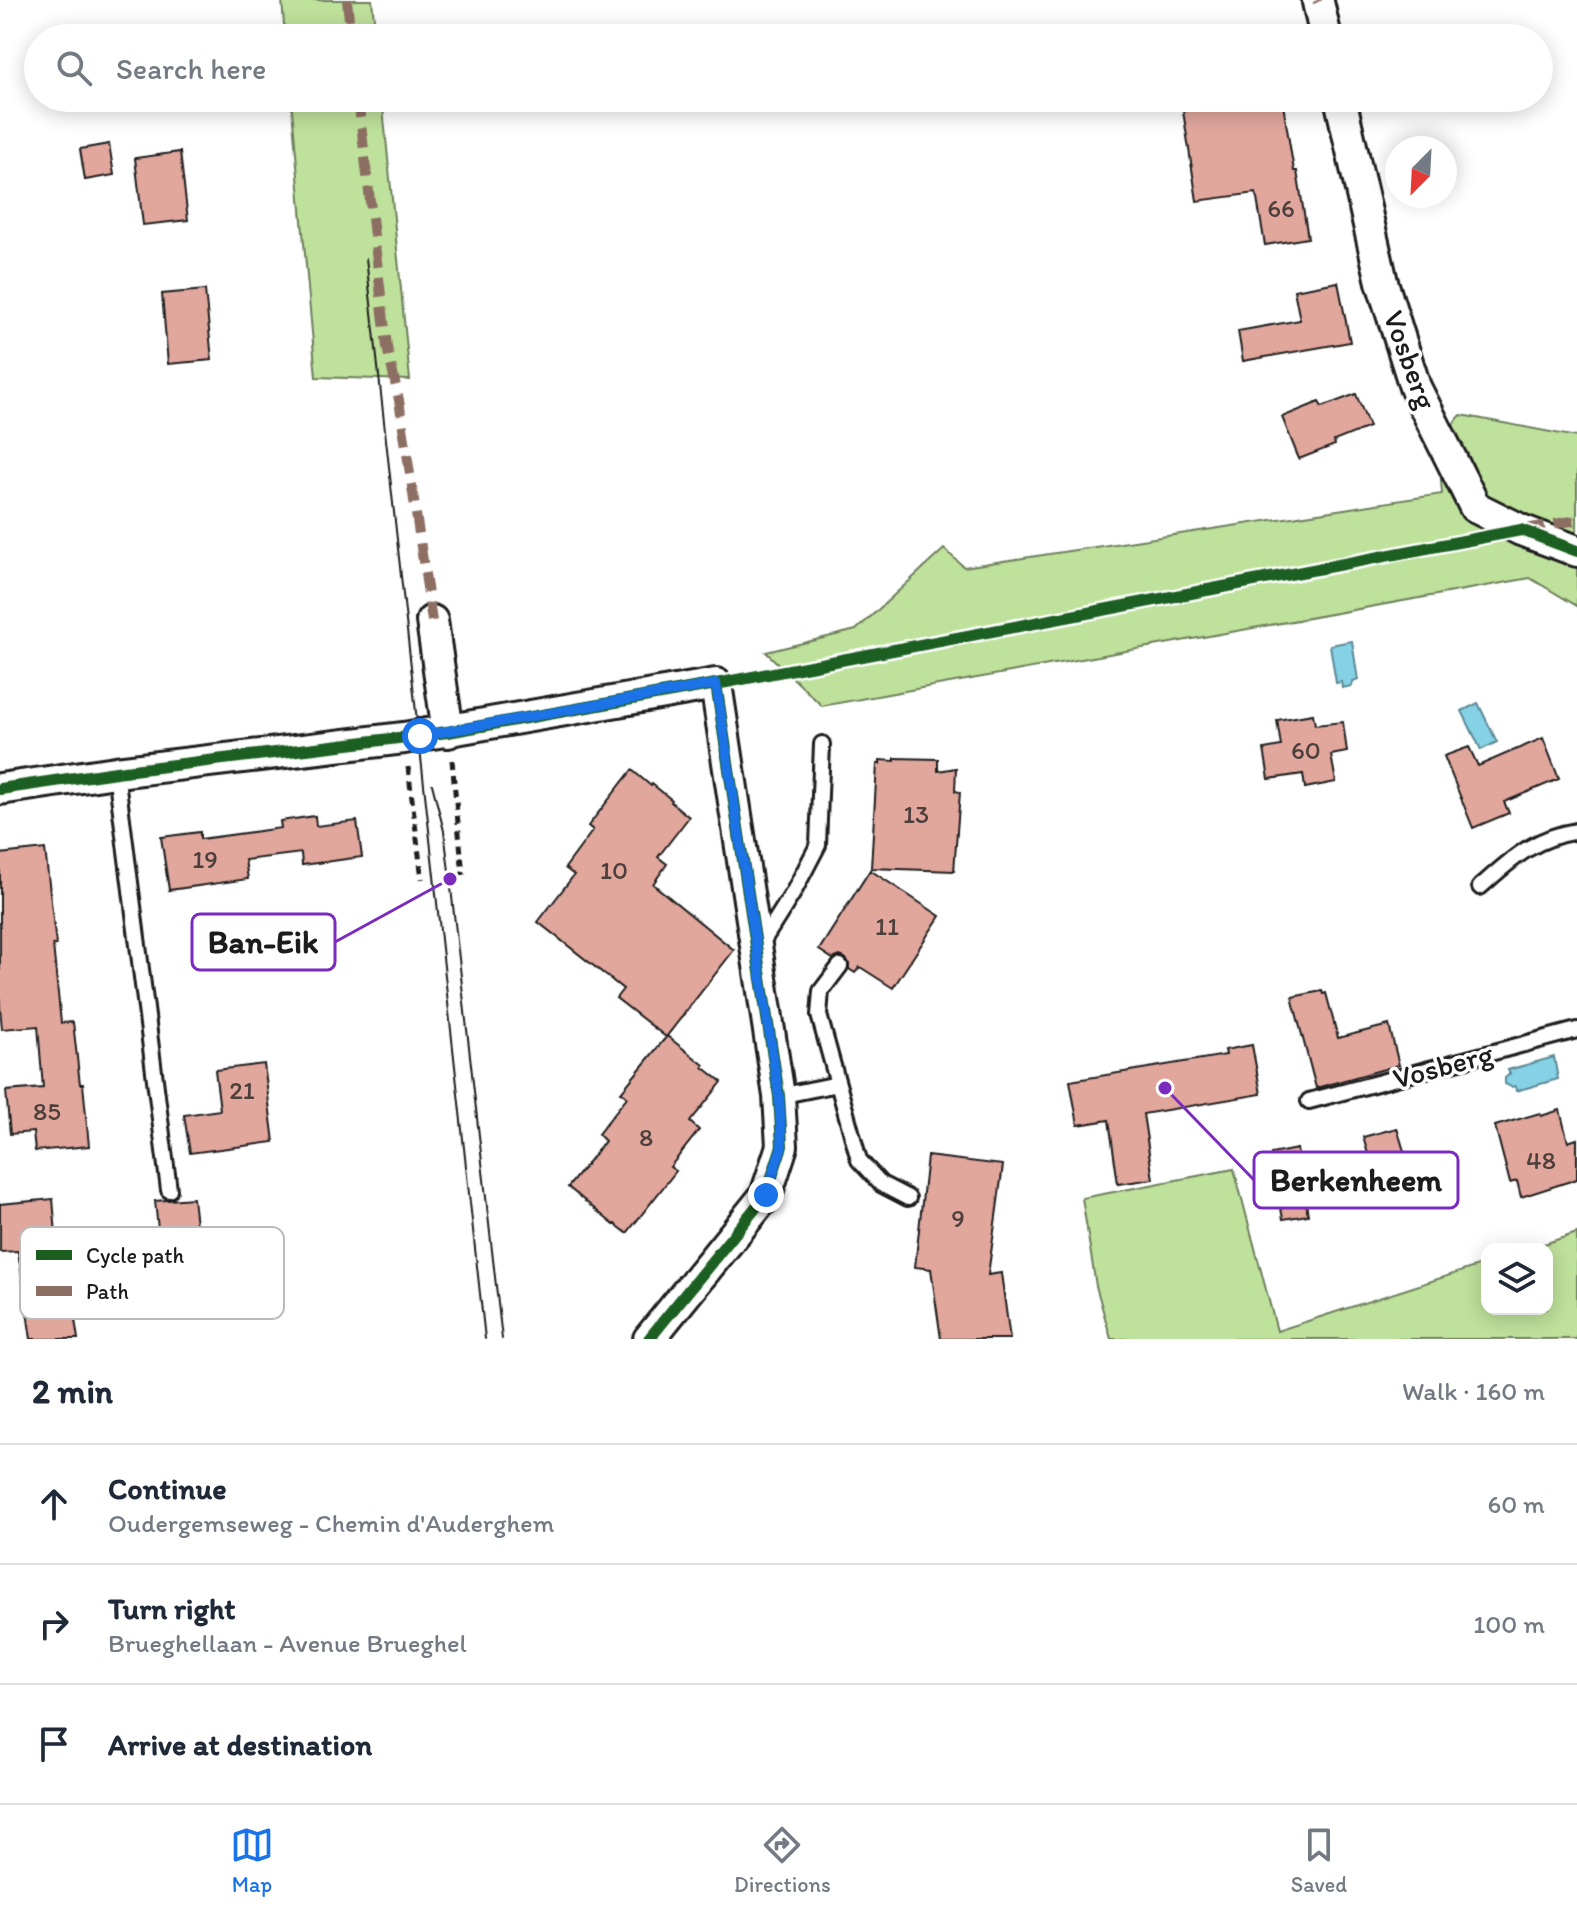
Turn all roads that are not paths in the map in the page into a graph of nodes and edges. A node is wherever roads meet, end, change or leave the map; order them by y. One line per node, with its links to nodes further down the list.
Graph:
1 (1318, 2): 2 (street)
2 (1323, 24)
3 (1343, 112): 4 (street, Vosberg)
4 (1577, 551)
5 (432, 621): 6 (street)
6 (448, 732): 8 (street); 12 (street)
7 (822, 744): 12 (lane)
8 (116, 772): 9 (street); 18 (lane)
9 (0, 789)
10 (1577, 831): 11 (lane)
11 (1480, 887)
12 (756, 951): 16 (street)
13 (840, 966): 15 (lane)
14 (1577, 1030): 17 (lane, Vosberg)
15 (838, 1084): 16 (lane); 19 (lane)
16 (779, 1096): 20 (street)
17 (1309, 1101)
18 (169, 1190)
19 (908, 1198)
20 (649, 1339)

